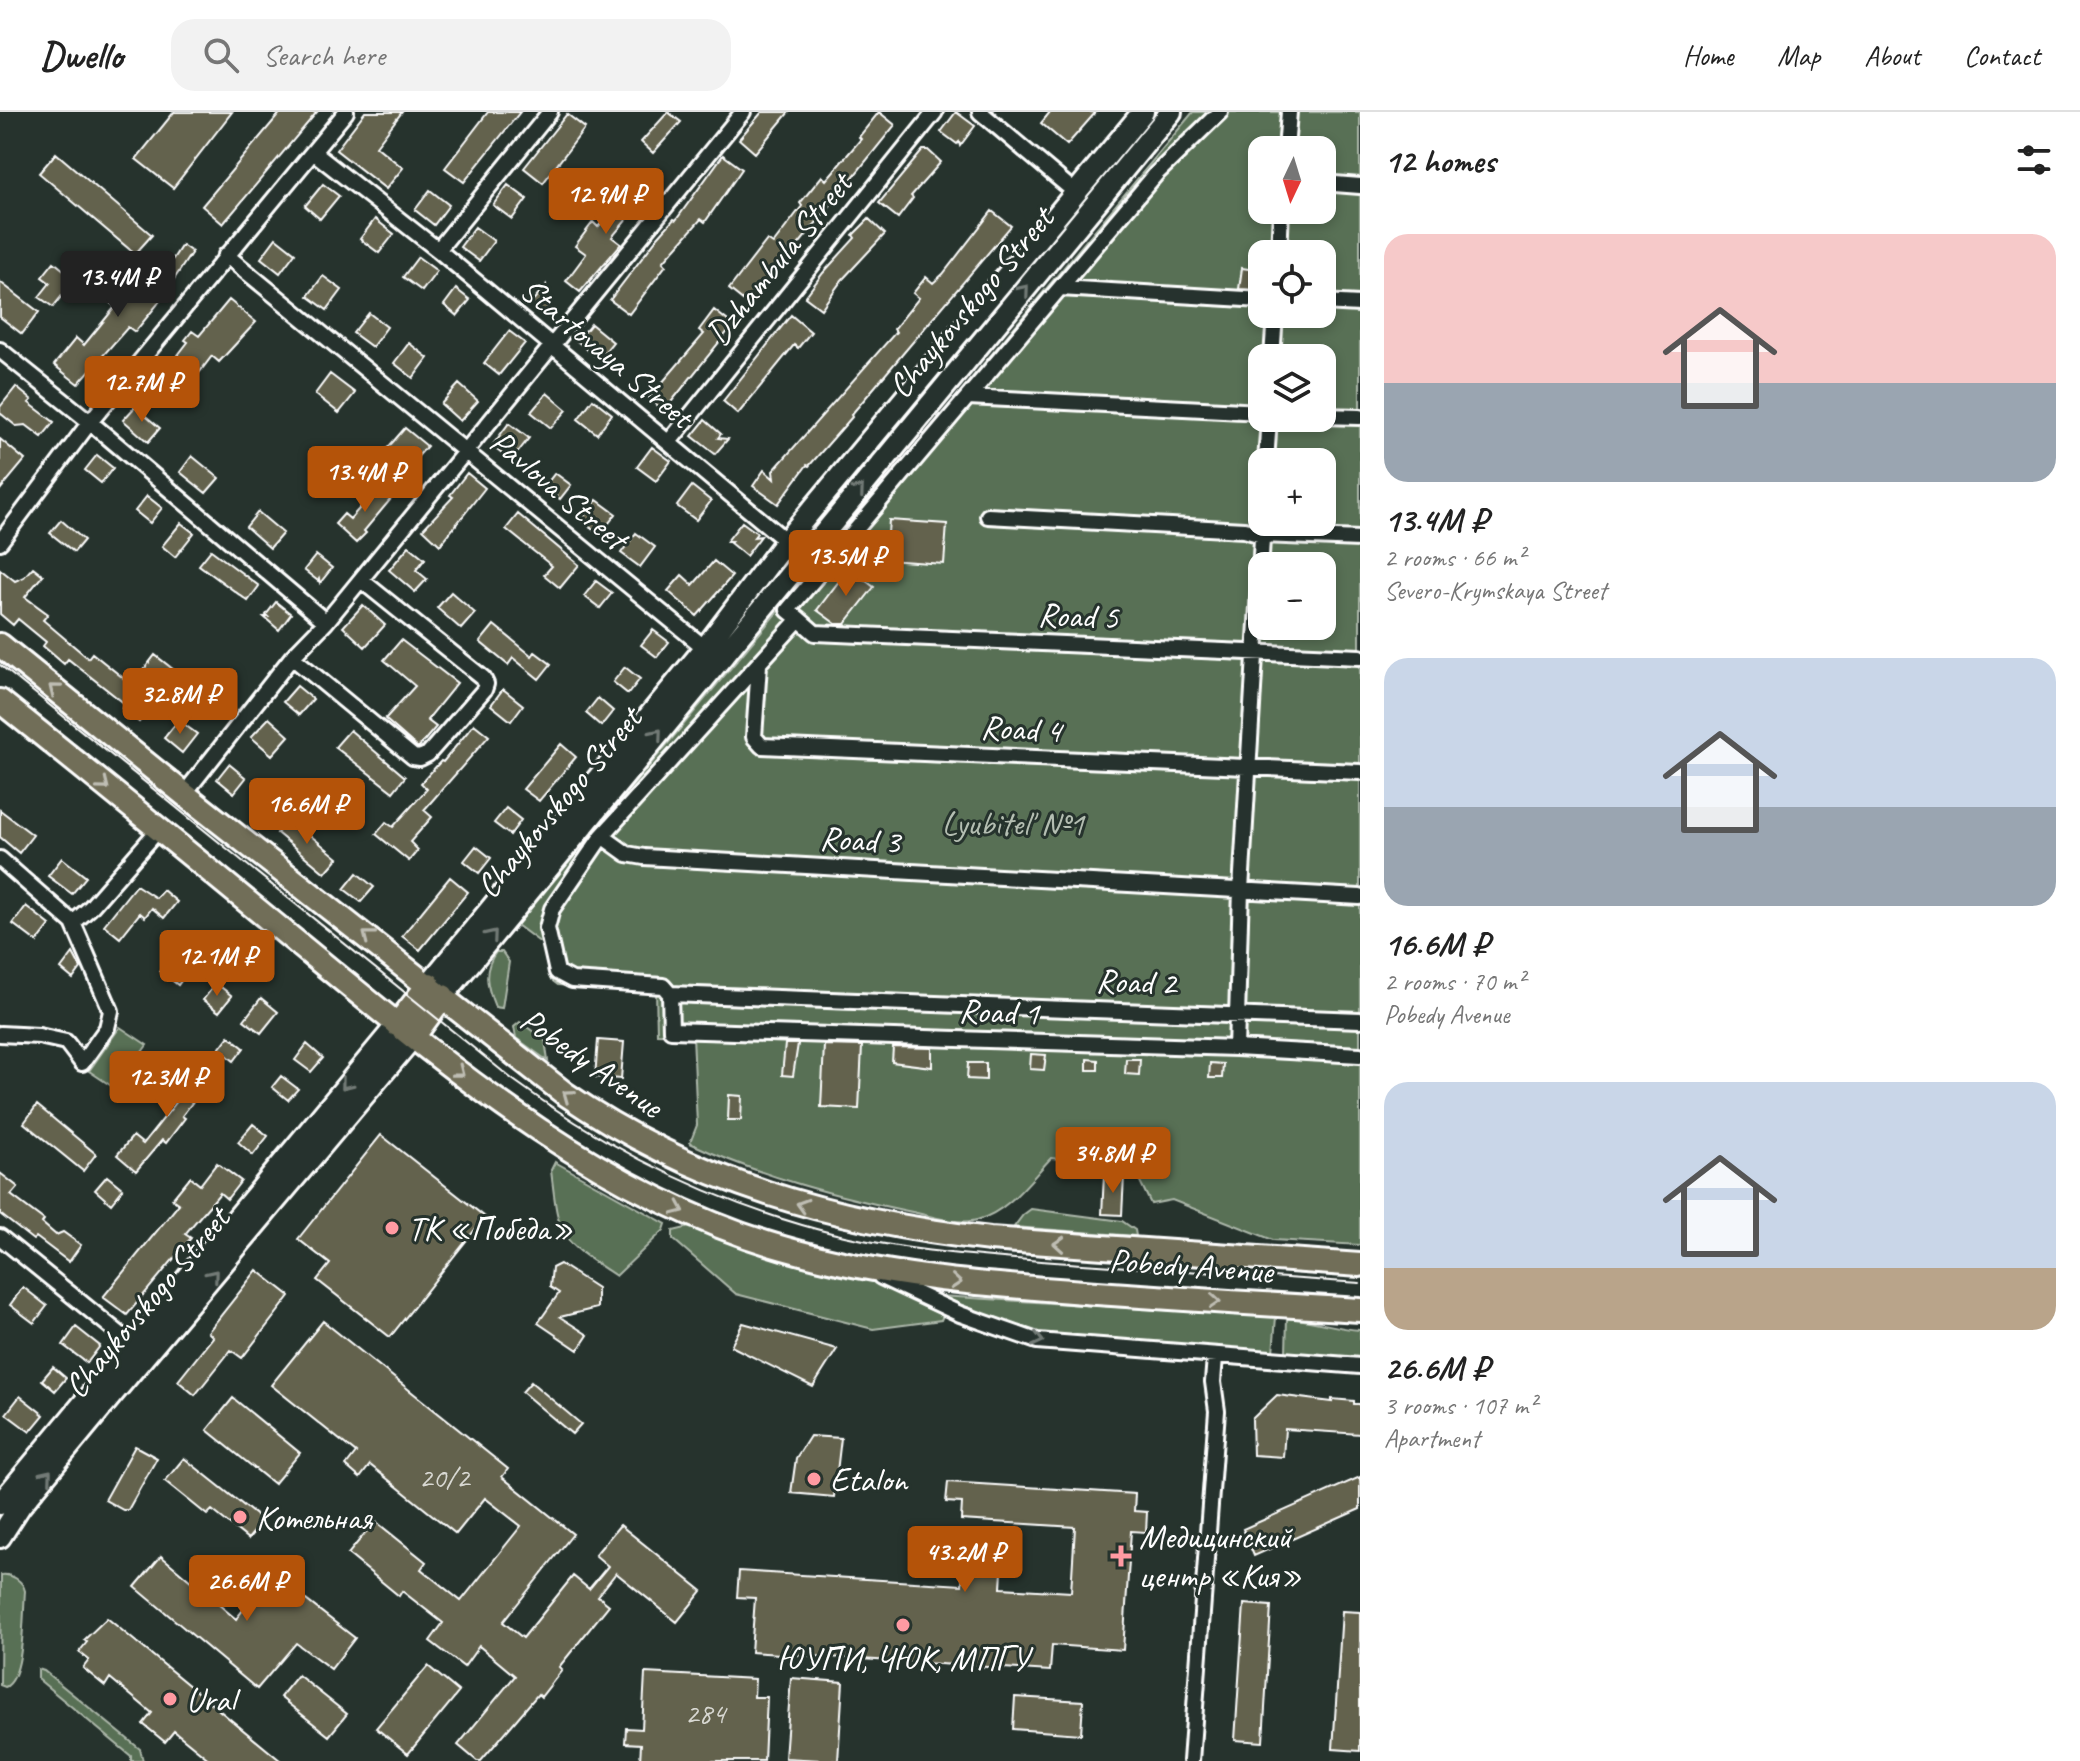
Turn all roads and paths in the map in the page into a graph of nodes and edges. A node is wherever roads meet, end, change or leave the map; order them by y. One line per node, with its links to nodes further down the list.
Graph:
1 (346, 112): 11 (street)
2 (550, 112): 15 (street)
3 (743, 112): 21 (street)
4 (935, 112): 28 (street, Dzhambula Street)
5 (980, 112): 14 (street)
6 (1143, 112): 14 (main road, Chaykovskogo Street)
7 (1171, 112): 56 (main road, Chaykovskogo Street, one-way to 7)
8 (1220, 112): 17 (street)
9 (1289, 112): 10 (street)
10 (1287, 136)
11 (313, 152): 15 (street, Startovaya Street); 16 (street)
12 (1336, 184): 13 (street)
13 (1360, 186)
14 (1076, 193): 35 (main road, Chaykovskogo Street)
15 (438, 250): 21 (street, Startovaya Street)
16 (226, 255): 27 (street); 29 (street, Pavlova Street)
17 (1060, 288): 18 (street); 23 (street)
18 (1248, 299)
19 (1336, 303): 20 (street)
20 (1360, 304)
21 (553, 346): 28 (street, Startovaya Street); 29 (street)
22 (0, 350): 27 (street)
23 (968, 397): 24 (street); 38 (street)
24 (1248, 411)
25 (1336, 416): 26 (street)
26 (1360, 417)
27 (90, 422): 36 (street); 39 (street)
28 (669, 442): 35 (street, Startovaya Street)
29 (466, 451): 37 (street); 41 (street, Pavlova Street)
30 (988, 516): 31 (street)
31 (1248, 530)
32 (1262, 536): 42 (street)
33 (1331, 536): 34 (street)
34 (1360, 539)
35 (786, 541): 41 (main road, Chaykovskogo Street)
36 (0, 542)
37 (361, 580): 39 (street); 43 (street)
38 (799, 619): 42 (street, Road 5); 45 (street)
39 (326, 622): 43 (street)
40 (0, 645): 49 (main road, Pobedy Avenue, one-way to 40)
41 (705, 648): 56 (main road, Chaykovskogo Street)
42 (1255, 652): 44 (street, Road 5); 47 (street)
43 (292, 657): 49 (street)
44 (1360, 657)
45 (759, 665): 47 (street, Road 4); 51 (street)
46 (0, 701): 50 (main road, Pobedy Avenue, one-way to 50)
47 (1248, 768): 48 (street, Road 4); 53 (street)
48 (1360, 772)
49 (184, 794): 56 (main road, Pobedy Avenue, one-way to 49)
50 (159, 829): 55 (street); 60 (main road, Pobedy Avenue)
51 (602, 836): 53 (street, Road 3); 57 (street, Road 2)
52 (0, 859): 55 (street)
53 (1241, 890): 54 (street, Road 3); 58 (street)
54 (1360, 897)
55 (73, 923): 61 (street)
56 (436, 990): 60 (main road, Chaykovskogo Street); 65 (main road, Pobedy Avenue, one-way to 56)
57 (670, 994): 58 (street, Road 2); 62 (street, Road 1)
58 (1238, 1014): 59 (street, Road 2); 62 (street)
59 (1360, 1020)
60 (405, 1031): 66 (main road, Pobedy Avenue, one-way to 66); 68 (main road, Chaykovskogo Street, one-way to 68); 72 (main road, Chaykovskogo Street, one-way to 60)
61 (0, 1034)
62 (1236, 1048): 63 (street, Road 1)
63 (1360, 1055)
64 (0, 1237): 68 (street)
65 (1360, 1265)
66 (863, 1268): 67 (main road, Pobedy Avenue, one-way to 67); 69 (street, one-way to 69)
67 (1360, 1310)
68 (132, 1344): 71 (main road, Chaykovskogo Street)
69 (1215, 1357): 70 (street); 73 (street)
70 (1360, 1366)
71 (0, 1504)
72 (0, 1537)
73 (1191, 1761)

